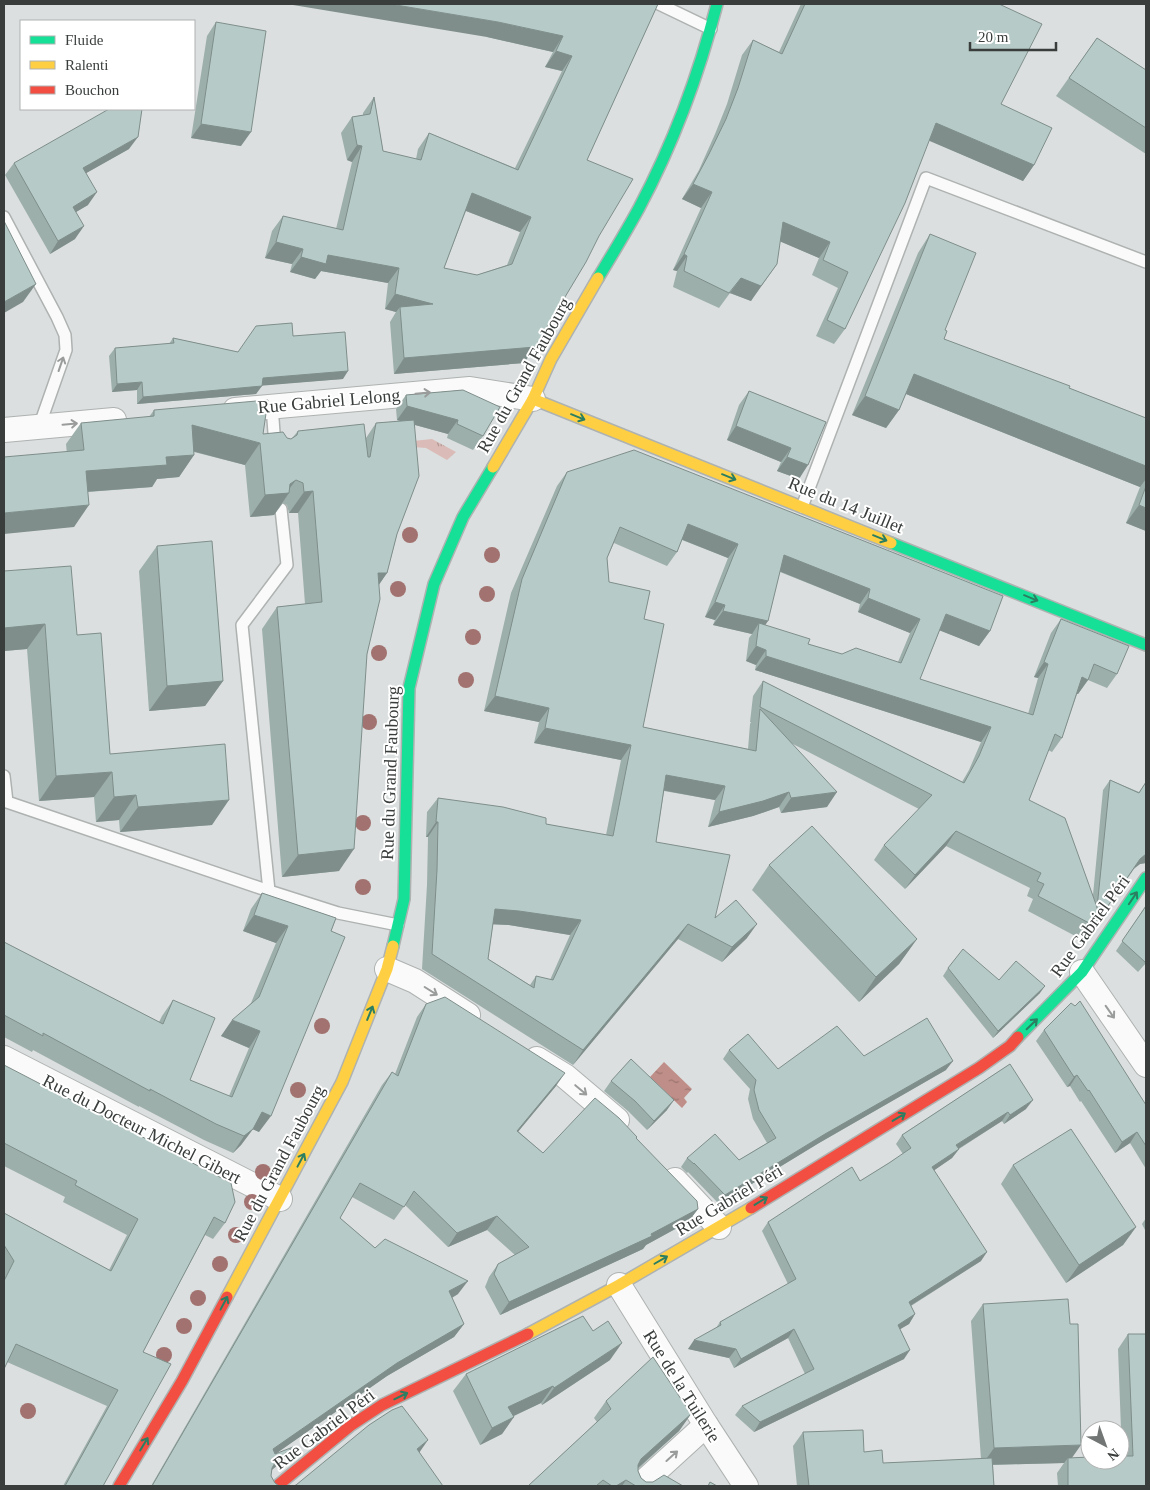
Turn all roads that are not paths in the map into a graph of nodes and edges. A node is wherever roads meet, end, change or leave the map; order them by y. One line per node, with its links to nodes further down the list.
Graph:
1 (659, 4): 3 (lane)
2 (718, 4): 3 (main road, Rue du Grand Faubourg)
3 (710, 29): 6 (main road, Rue du Grand Faubourg)
4 (4, 217): 10 (lane, one-way to 4)
5 (1146, 262): 13 (lane)
6 (533, 400): 7 (street, Rue Gabriel Lelong, one-way to 6); 13 (main road, Rue du 14 Juillet, one-way to 13); 19 (main road, Rue du Grand Faubourg)
7 (272, 406): 8 (street, Rue Gabriel Lelong); 12 (lane)
8 (214, 412)
9 (136, 418): 10 (street, one-way to 9)
10 (39, 427): 11 (street)
11 (4, 430)
12 (275, 453)
13 (802, 506): 15 (main road, Rue du 14 Juillet, one-way to 15)
14 (281, 509): 18 (lane)
15 (1146, 645)
16 (4, 776): 18 (lane)
17 (1146, 878): 21 (main road, Rue Gabriel Péri, one-way to 17)
18 (269, 891): 19 (lane)
19 (398, 925): 20 (main road, Rue du Grand Faubourg)
20 (388, 969): 22 (street, one-way to 22); 28 (main road, Rue du Grand Faubourg, one-way to 20)
21 (1082, 972): 25 (street, one-way to 25); 29 (main road, Rue Gabriel Péri, one-way to 21)
22 (490, 1029)
23 (515, 1045): 26 (street, one-way to 26)
24 (4, 1058): 28 (street, Rue du Docteur Michel Gibert)
25 (1146, 1065)
26 (632, 1135)
27 (659, 1164): 29 (street)
28 (280, 1199): 32 (main road, Rue du Grand Faubourg, one-way to 28)
29 (719, 1227): 30 (main road, Rue Gabriel Péri, one-way to 29)
30 (619, 1285): 31 (street, Rue de la Tuilerie); 33 (main road, Rue Gabriel Péri, one-way to 30)
31 (706, 1425): 34 (street, one-way to 31); 35 (street, Rue de la Tuilerie)
32 (119, 1486)
33 (277, 1486)
34 (639, 1486)
35 (746, 1486)

